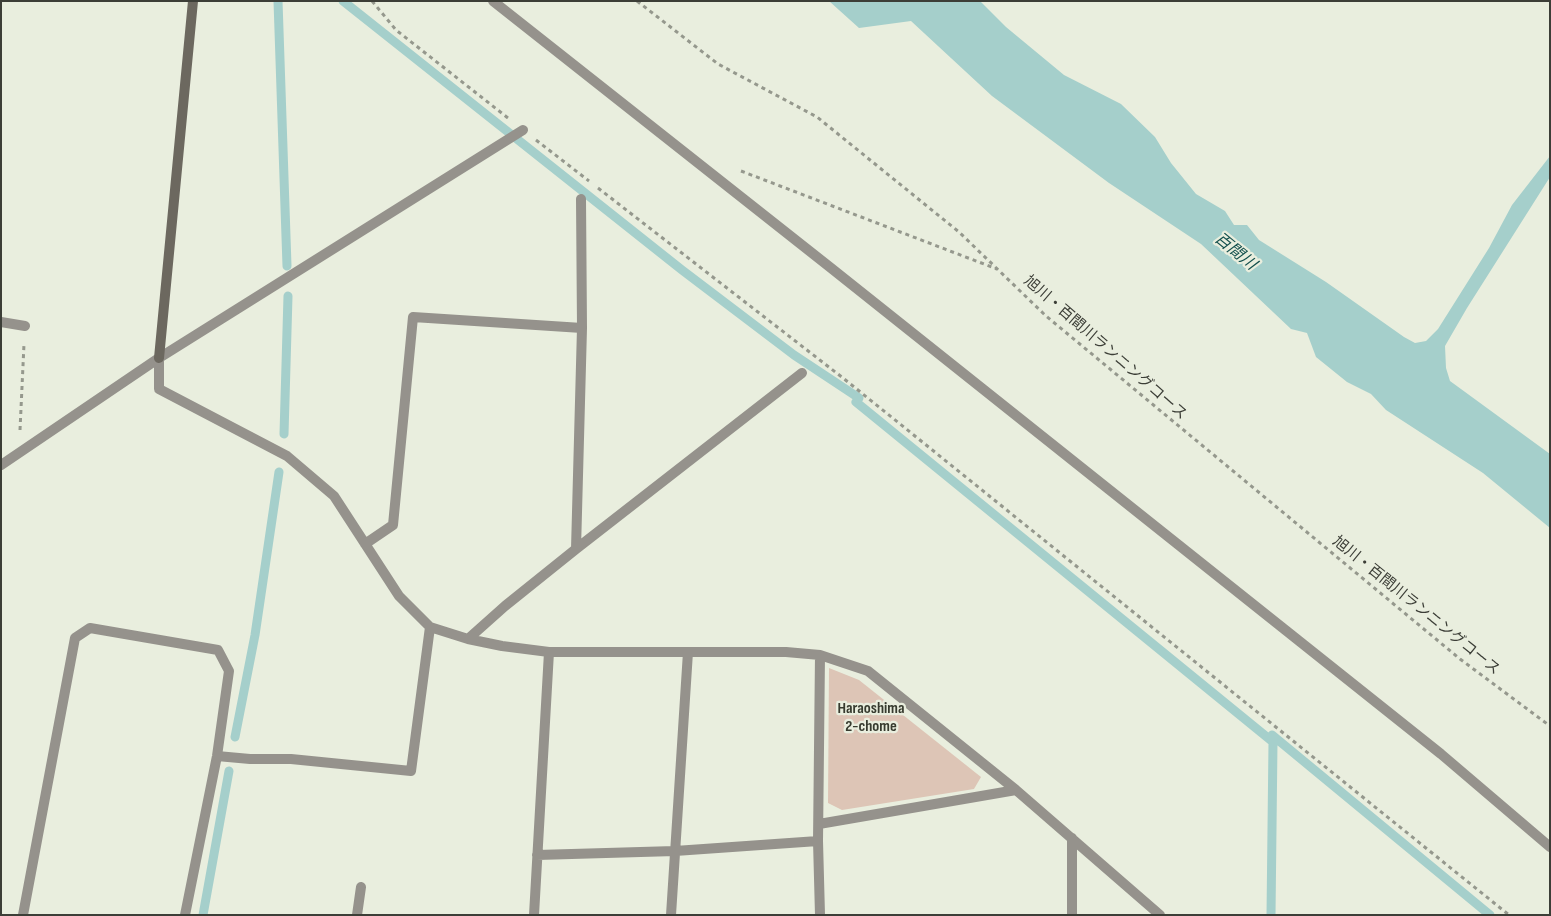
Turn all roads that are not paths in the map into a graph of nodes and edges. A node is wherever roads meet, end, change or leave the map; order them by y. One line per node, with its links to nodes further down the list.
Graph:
1 (192, 1): 8 (street)
2 (493, 1): 23 (street)
3 (516, 134): 8 (street)
4 (581, 199): 7 (street)
5 (1, 322): 6 (street)
6 (25, 326)
7 (582, 328): 11 (street); 12 (street)
8 (159, 358): 10 (street); 11 (street)
9 (802, 373): 12 (street)
10 (1, 465)
11 (365, 544): 13 (street)
12 (576, 549): 14 (street)
13 (430, 627): 14 (street); 18 (street)
14 (468, 639): 15 (street)
15 (549, 652): 16 (street); 25 (street)
16 (688, 652): 17 (street); 24 (street)
17 (820, 655): 19 (street); 20 (street)
18 (216, 756): 27 (street); 28 (street)
19 (1016, 790): 20 (street); 21 (street)
20 (818, 824): 22 (street)
21 (1072, 838): 33 (street); 34 (street)
22 (818, 841): 24 (street); 32 (street)
23 (1550, 847)
24 (675, 851): 25 (street); 31 (street)
25 (537, 854): 30 (street)
26 (361, 887): 29 (street)
27 (23, 915)
28 (185, 915)
29 (357, 915)
30 (534, 915)
31 (672, 915)
32 (820, 915)
33 (1072, 915)
34 (1160, 915)

